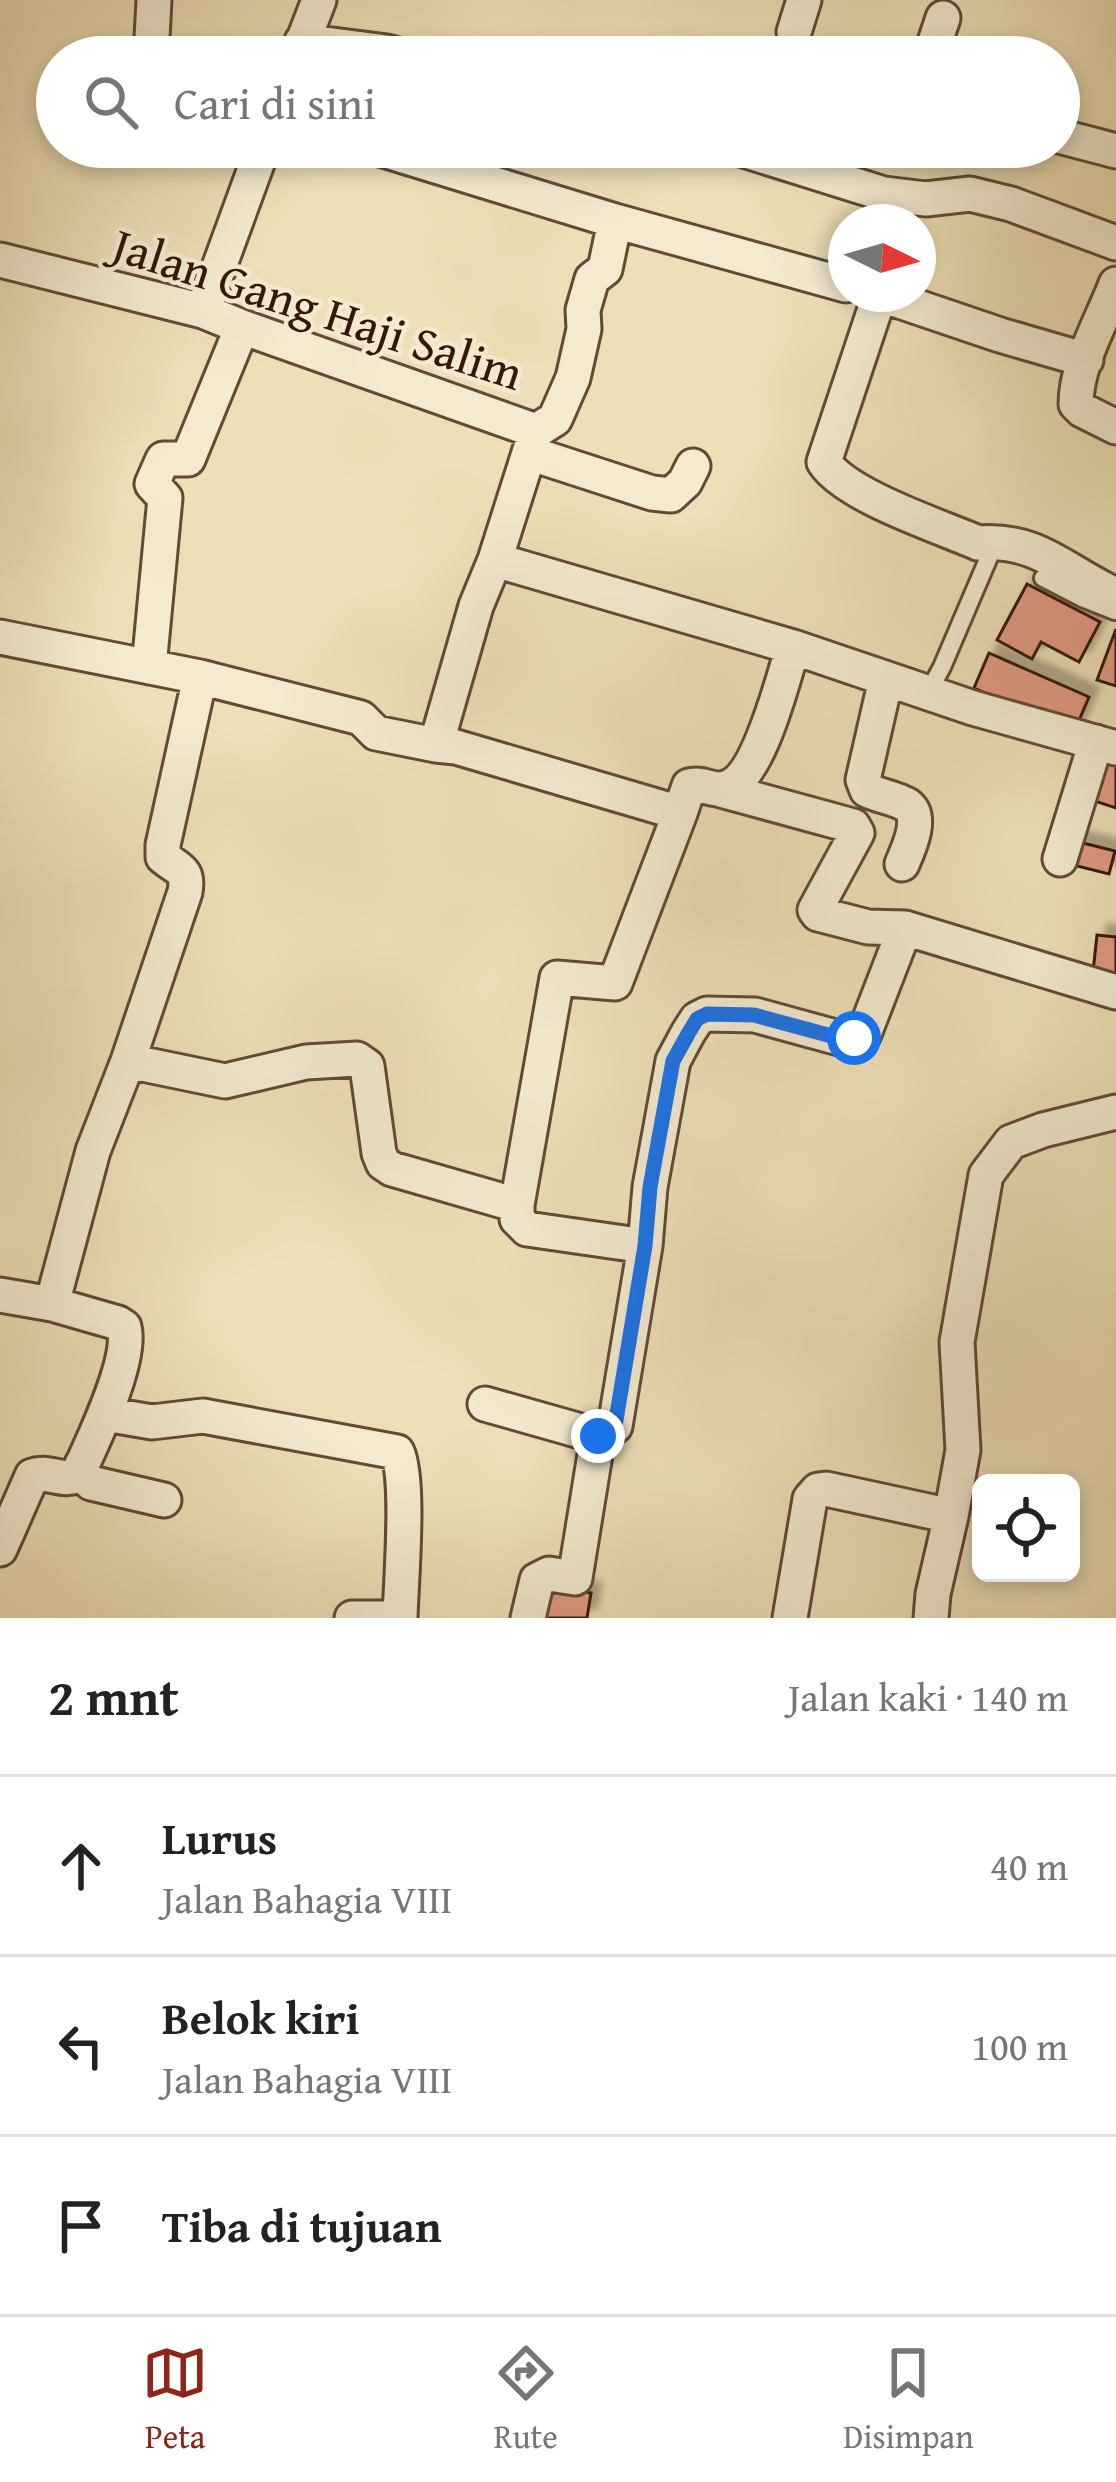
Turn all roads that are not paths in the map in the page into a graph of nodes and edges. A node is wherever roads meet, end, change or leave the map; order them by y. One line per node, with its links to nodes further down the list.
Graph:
1 (154, 0): 4 (street)
2 (319, 0): 5 (street)
3 (943, 18): 6 (street)
4 (152, 36)
5 (304, 36)
6 (937, 36)
7 (1080, 142): 8 (street)
8 (1116, 151)
9 (250, 168): 17 (street)
10 (484, 168): 12 (street)
11 (801, 168): 13 (street)
12 (615, 221): 15 (street); 23 (street)
13 (1116, 243)
14 (0, 260): 17 (street, Jalan Gang Haji Salim)
15 (828, 281)
16 (1116, 284): 21 (street)
17 (203, 310): 20 (street, Jalan Gang Haji Salim)
18 (874, 312): 25 (street)
19 (933, 312): 21 (street)
20 (242, 327): 23 (street, Jalan Gang Haji Salim); 32 (street)
21 (1086, 360): 22 (street)
22 (1116, 427)
23 (532, 442): 24 (street, Jalan Gang Haji Salim); 26 (street)
24 (693, 466)
25 (995, 542): 28 (street); 35 (lane)
26 (495, 560): 31 (street); 37 (street)
27 (1043, 578): 29 (lane)
28 (1116, 595)
29 (1116, 611)
30 (0, 637): 32 (street)
31 (793, 647): 34 (street); 38 (street)
32 (149, 667): 33 (street)
33 (200, 677): 37 (street); 44 (street)
34 (886, 679): 35 (street); 41 (street)
35 (928, 692): 36 (street)
36 (1106, 745): 40 (street)
37 (446, 746): 39 (street)
38 (721, 790): 39 (street); 42 (street)
39 (680, 813): 46 (street)
40 (1060, 859)
41 (902, 864)
42 (905, 928): 43 (street); 47 (street)
43 (1116, 992)
44 (128, 1060): 46 (street); 49 (street)
45 (1116, 1112): 55 (street)
46 (517, 1205): 47 (street)
47 (645, 1246): 52 (street)
48 (0, 1295): 49 (street)
49 (52, 1304): 51 (street)
50 (485, 1405): 52 (street)
51 (105, 1414): 53 (street); 59 (street)
52 (598, 1436): 60 (street)
53 (82, 1464): 54 (street); 56 (street)
54 (164, 1500)
55 (951, 1516): 61 (street); 62 (street)
56 (0, 1546)
57 (352, 1618): 58 (street)
58 (383, 1618)
59 (400, 1618)
60 (528, 1618)
61 (790, 1618)
62 (931, 1618)

